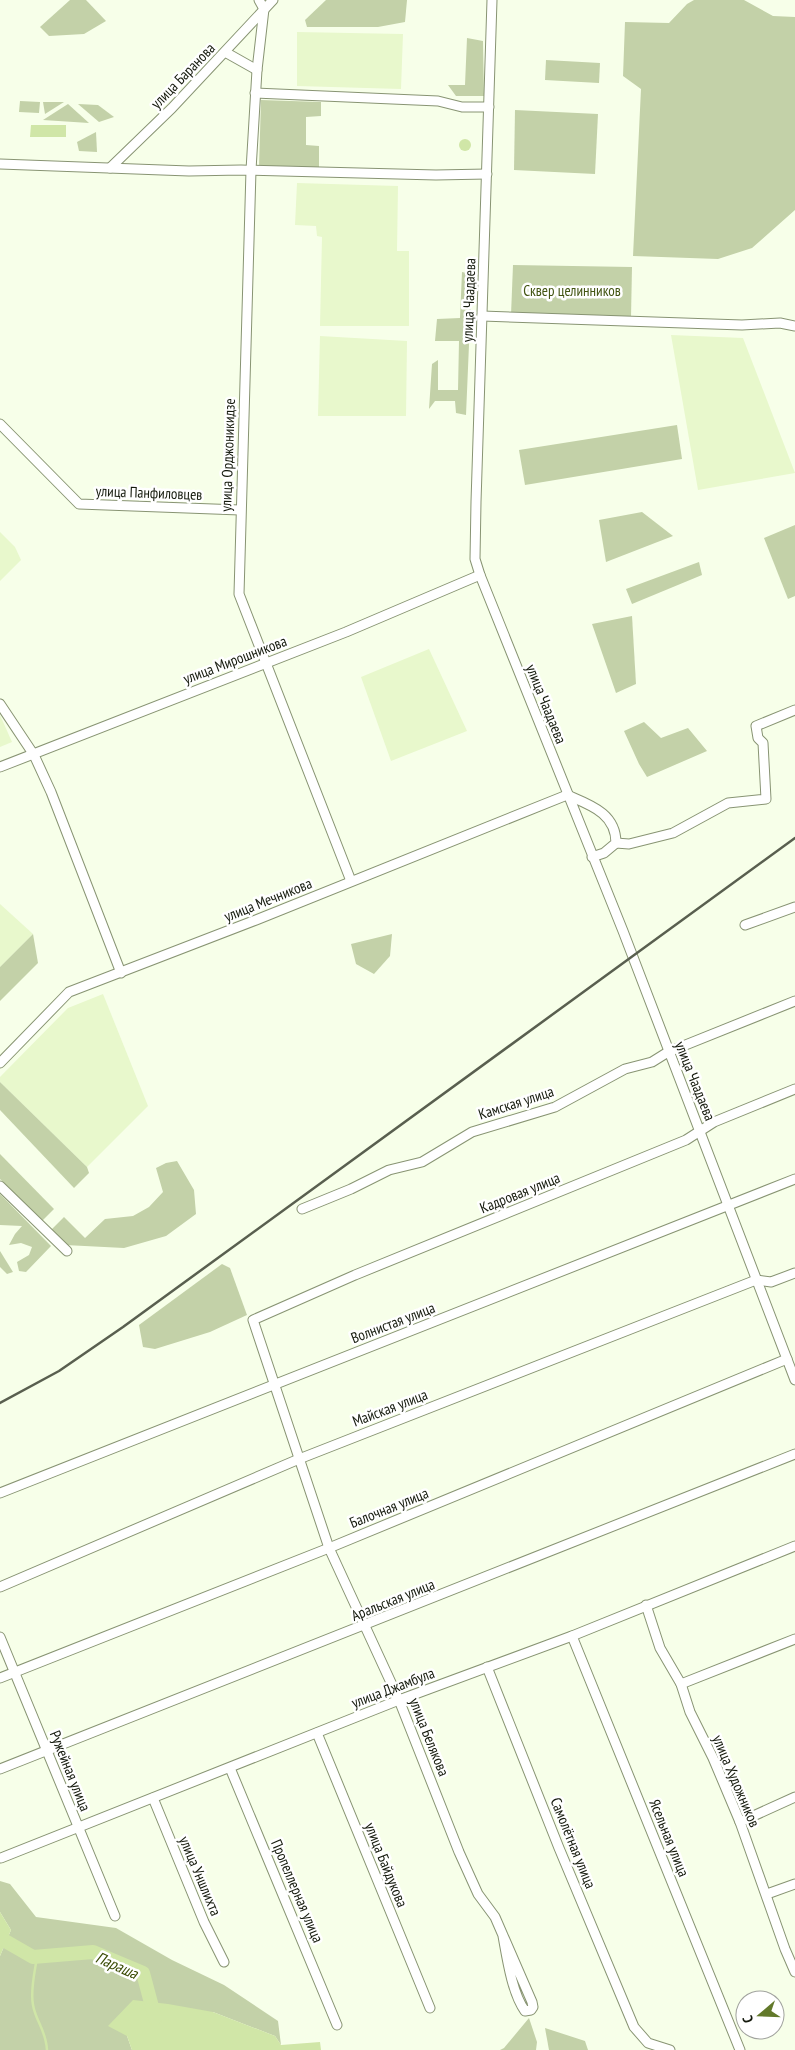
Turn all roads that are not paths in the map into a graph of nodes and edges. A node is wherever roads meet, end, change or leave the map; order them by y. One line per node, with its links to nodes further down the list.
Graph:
1 (259, 0): 4 (street)
2 (273, 0): 4 (street, улица Баранова)
3 (492, 0): 8 (street, улица Чаадаева)
4 (264, 9): 5 (street, улица Баранова); 6 (street, улица Орджоникидзе)
5 (225, 52): 6 (street); 10 (street, улица Баранова)
6 (257, 70): 7 (street, улица Орджоникидзе)
7 (255, 93): 8 (street); 11 (street, улица Орджоникидзе)
8 (489, 107): 12 (street, улица Чаадаева)
9 (0, 164): 10 (street)
10 (110, 168): 11 (street)
11 (250, 170): 12 (street); 16 (street, улица Орджоникидзе)
12 (487, 174): 13 (street, улица Чаадаева)
13 (482, 316): 14 (street); 17 (street, улица Чаадаева)
14 (795, 326)
15 (0, 424): 16 (street, улица Панфиловцев)
16 (240, 510): 18 (street, улица Орджоникидзе)
17 (480, 576): 18 (street, улица Мирошникова); 23 (street, улица Чаадаева)
18 (266, 662): 21 (street, улица Мирошникова); 26 (street, улица Орджоникидзе)
19 (0, 704): 21 (street)
20 (795, 710): 24 (street)
21 (34, 754): 22 (street, улица Мирошникова); 29 (street)
22 (0, 767)
23 (567, 795): 24 (street); 25 (street, улица Чаадаева); 26 (street, улица Мечникова)
24 (616, 843): 25 (street)
25 (592, 857): 31 (street, улица Чаадаева)
26 (351, 881): 29 (street, улица Мечникова)
27 (795, 907): 28 (street)
28 (745, 926)
29 (121, 973): 32 (street, улица Мечникова)
30 (795, 1001): 31 (street, Камская улица)
31 (668, 1052): 34 (street, улица Чаадаева); 38 (street, Камская улица)
32 (0, 1063)
33 (795, 1089): 34 (street, Кадровая улица)
34 (700, 1130): 37 (street, улица Чаадаева); 42 (street, Кадровая улица)
35 (795, 1179): 37 (street, Волнистая улица)
36 (0, 1186): 39 (street)
37 (728, 1205): 41 (street, улица Чаадаева); 45 (street, Волнистая улица)
38 (302, 1209)
39 (67, 1251)
40 (795, 1273): 41 (street, Майская улица)
41 (756, 1280): 43 (street, улица Чаадаева); 47 (street, Майская улица)
42 (253, 1320): 45 (street, улица Белякова)
43 (787, 1359): 44 (street, улица Чаадаева); 50 (street, Балочная улица)
44 (795, 1380)
45 (276, 1384): 47 (street, улица Белякова); 48 (street, Волнистая улица)
46 (795, 1454): 53 (street, Аральская улица)
47 (299, 1459): 50 (street, улица Белякова); 51 (street, Майская улица)
48 (0, 1493)
49 (795, 1546): 52 (street, улица Джамбула)
50 (329, 1548): 53 (street, улица Белякова); 58 (street, Балочная улица)
51 (0, 1587)
52 (646, 1605): 54 (street, улица Джамбула); 60 (street, улица Художников)
53 (364, 1626): 61 (street, улица Белякова); 63 (street, Аральская улица)
54 (572, 1636): 57 (street, улица Джамбула); 80 (street, Ясельная улица)
55 (0, 1637): 58 (street, Ружейная улица)
56 (795, 1639): 60 (street)
57 (487, 1667): 61 (street, улица Джамбула); 79 (street, Самолётная улица)
58 (14, 1672): 59 (street, Балочная улица); 63 (street, Ружейная улица)
59 (0, 1678)
60 (681, 1684): 68 (street, улица Художников)
61 (399, 1700): 62 (street, улица Джамбула); 74 (street, улица Белякова)
62 (317, 1733): 64 (street, улица Джамбула); 77 (street, улица Байдукова)
63 (47, 1751): 65 (street, Аральская улица); 69 (street, Ружейная улица)
64 (230, 1768): 67 (street, улица Джамбула); 78 (street, Пропеллерная улица)
65 (0, 1769)
66 (795, 1797): 68 (street)
67 (153, 1798): 69 (street, улица Джамбула); 75 (street, улица Уншлихта)
68 (740, 1822): 72 (street, улица Художников)
69 (78, 1827): 70 (street, улица Джамбула); 73 (street, Ружейная улица)
70 (1, 1858)
71 (795, 1884): 72 (street)
72 (767, 1894): 76 (street, улица Художников)
73 (116, 1916)
74 (503, 1936): 74 (street, улица Белякова)
75 (224, 1962)
76 (795, 1972)
77 (430, 2008)
78 (337, 2025)
79 (670, 2050)
80 (740, 2050)

